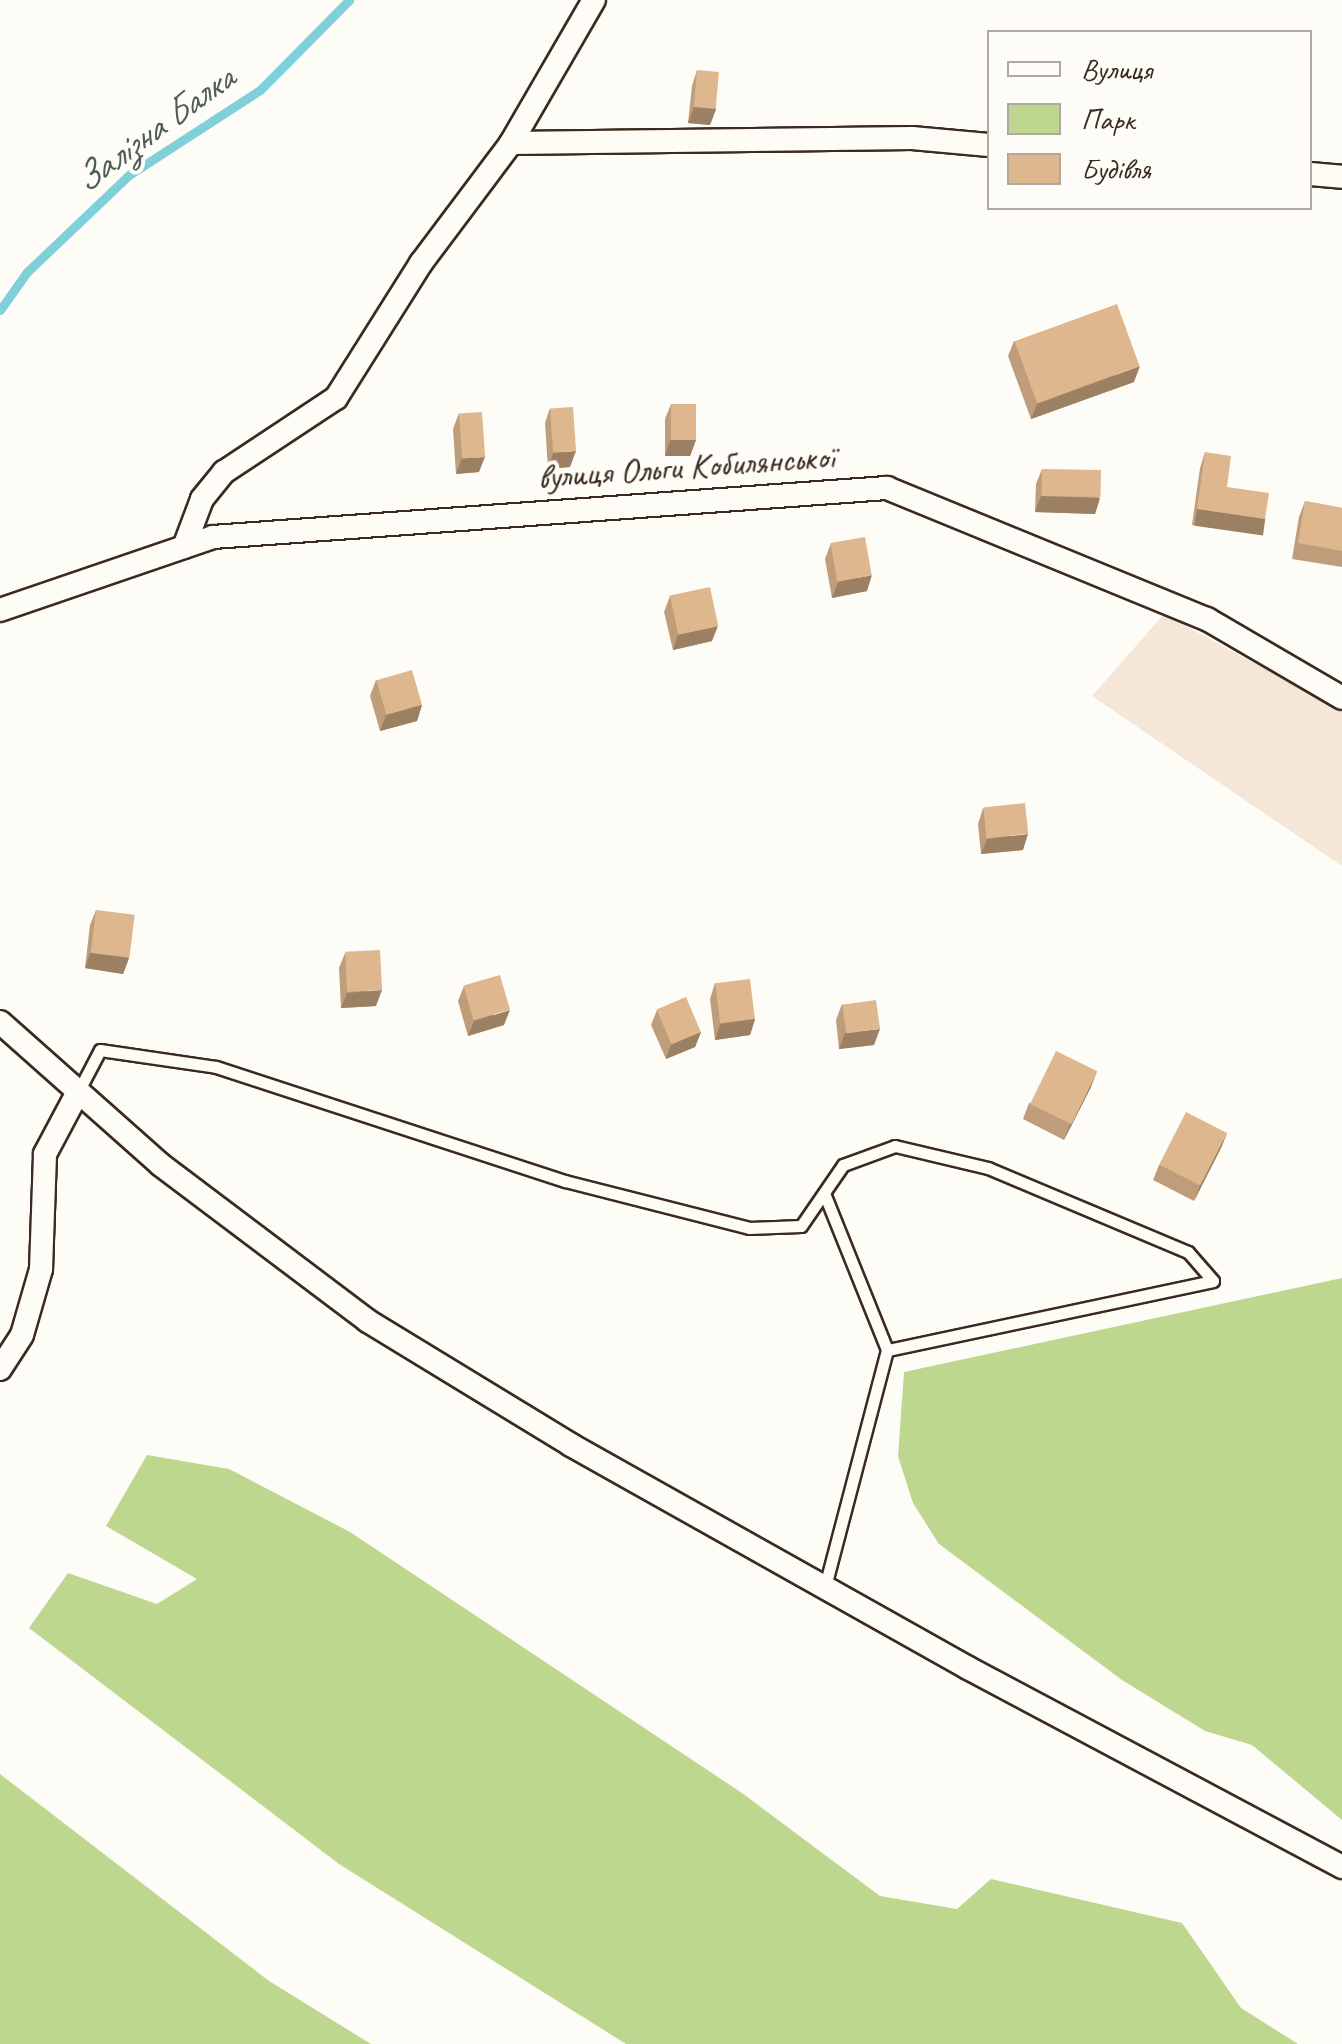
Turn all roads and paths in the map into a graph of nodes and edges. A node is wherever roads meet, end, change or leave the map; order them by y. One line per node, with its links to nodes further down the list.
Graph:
1 (594, 0): 2 (street)
2 (511, 143): 3 (street); 6 (street)
3 (987, 145)
4 (1312, 174): 5 (street)
5 (1342, 177)
6 (184, 547): 7 (street, вулиця Ольги Кобилянської); 8 (street, вулиця Ольги Кобилянської)
7 (0, 610)
8 (1342, 698)
9 (0, 1022): 10 (street)
10 (78, 1092): 11 (lane); 13 (street); 14 (street)
11 (824, 1192): 12 (lane); 12 (lane)
12 (887, 1350): 14 (lane)
13 (0, 1368)
14 (825, 1588): 15 (street)
15 (1342, 1867)

